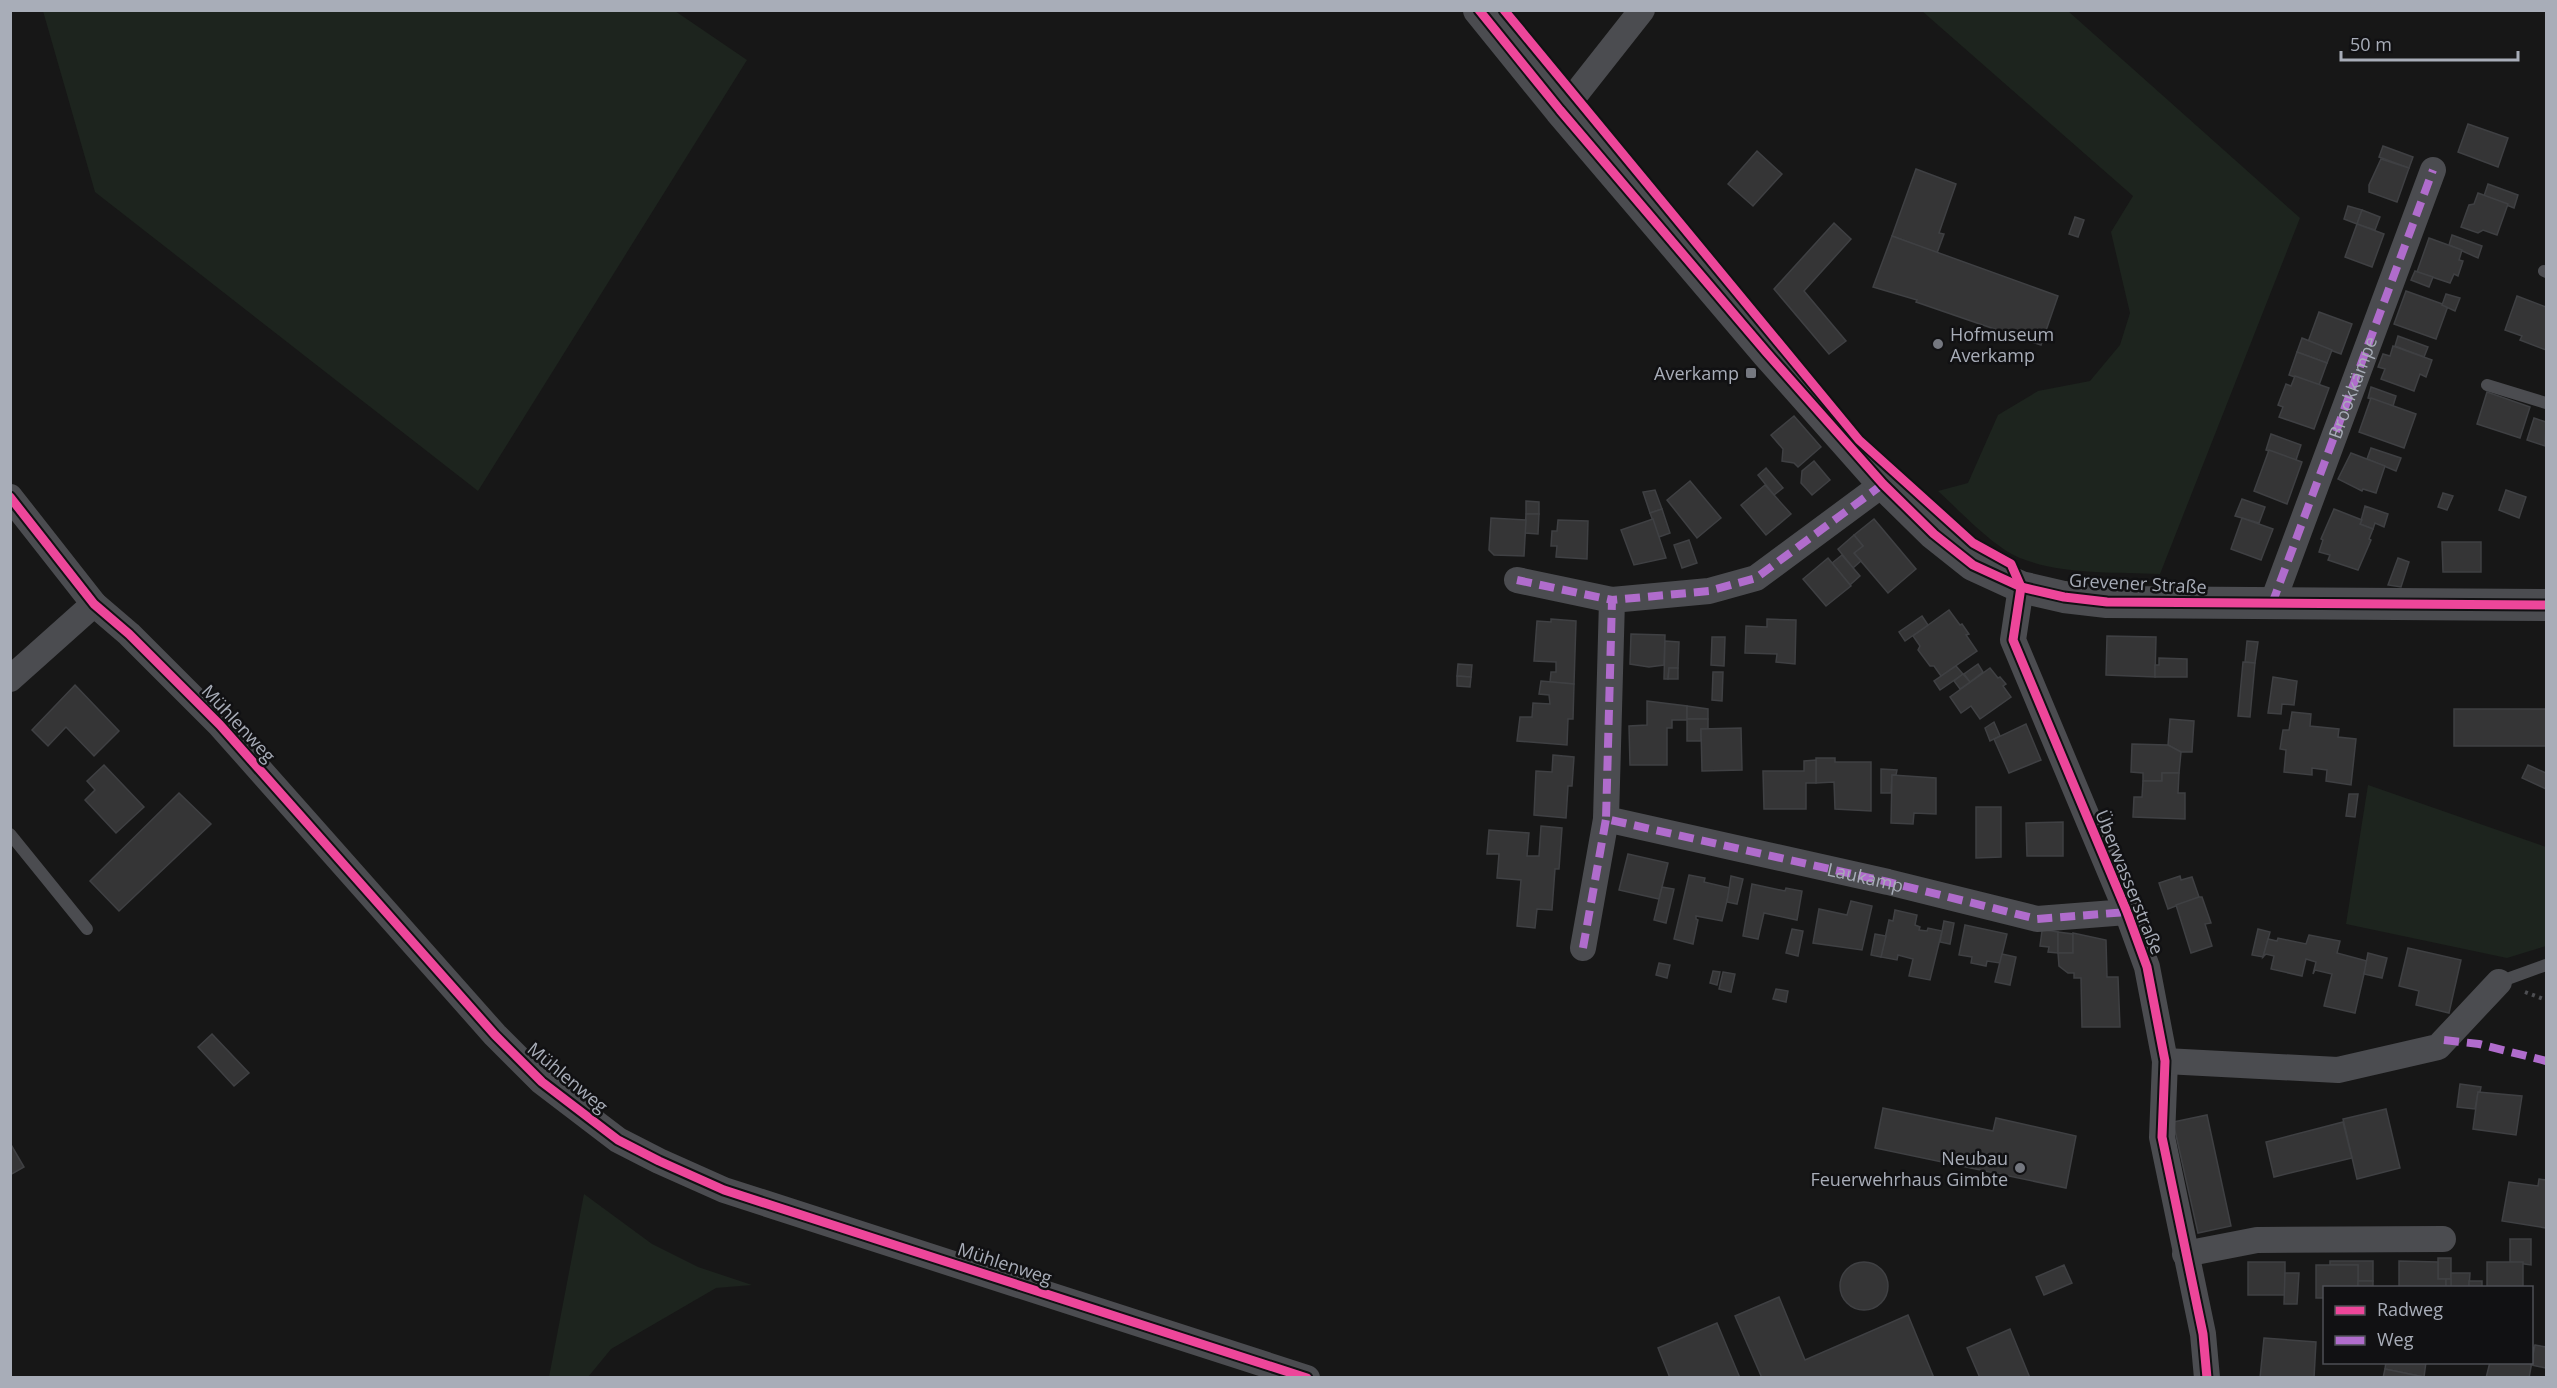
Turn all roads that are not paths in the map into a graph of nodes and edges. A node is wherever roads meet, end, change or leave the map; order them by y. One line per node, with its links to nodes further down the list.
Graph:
1 (1479, 10): 3 (street, Grevener Straße)
2 (1642, 10): 3 (street)
3 (1560, 110): 7 (street, Grevener Straße)
4 (2433, 170): 13 (street, Brookkämpe)
5 (2487, 385): 6 (lane)
6 (2547, 403)
7 (1883, 484): 10 (street, Grevener Straße); 11 (street)
8 (10, 497): 12 (street, Mühlenweg)
9 (1517, 580): 11 (street)
10 (2021, 587): 13 (street, Grevener Straße); 18 (street, Überwasserstraße)
11 (1612, 600): 16 (street)
12 (94, 604): 15 (street); 26 (street, Mühlenweg)
13 (2272, 604): 14 (street, Grevener Straße)
14 (2547, 605)
15 (10, 679)
16 (1606, 819): 18 (street, Laukamp); 20 (street)
17 (10, 834): 19 (lane)
18 (2127, 912): 23 (street, Überwasserstraße)
19 (87, 929)
20 (1583, 948)
21 (2547, 965): 22 (lane)
22 (2499, 982): 23 (street)
23 (2165, 1061): 25 (street, Überwasserstraße)
24 (2443, 1239): 25 (street)
25 (2184, 1254): 27 (street, Überwasserstraße)
26 (1307, 1377)
27 (2207, 1377)

